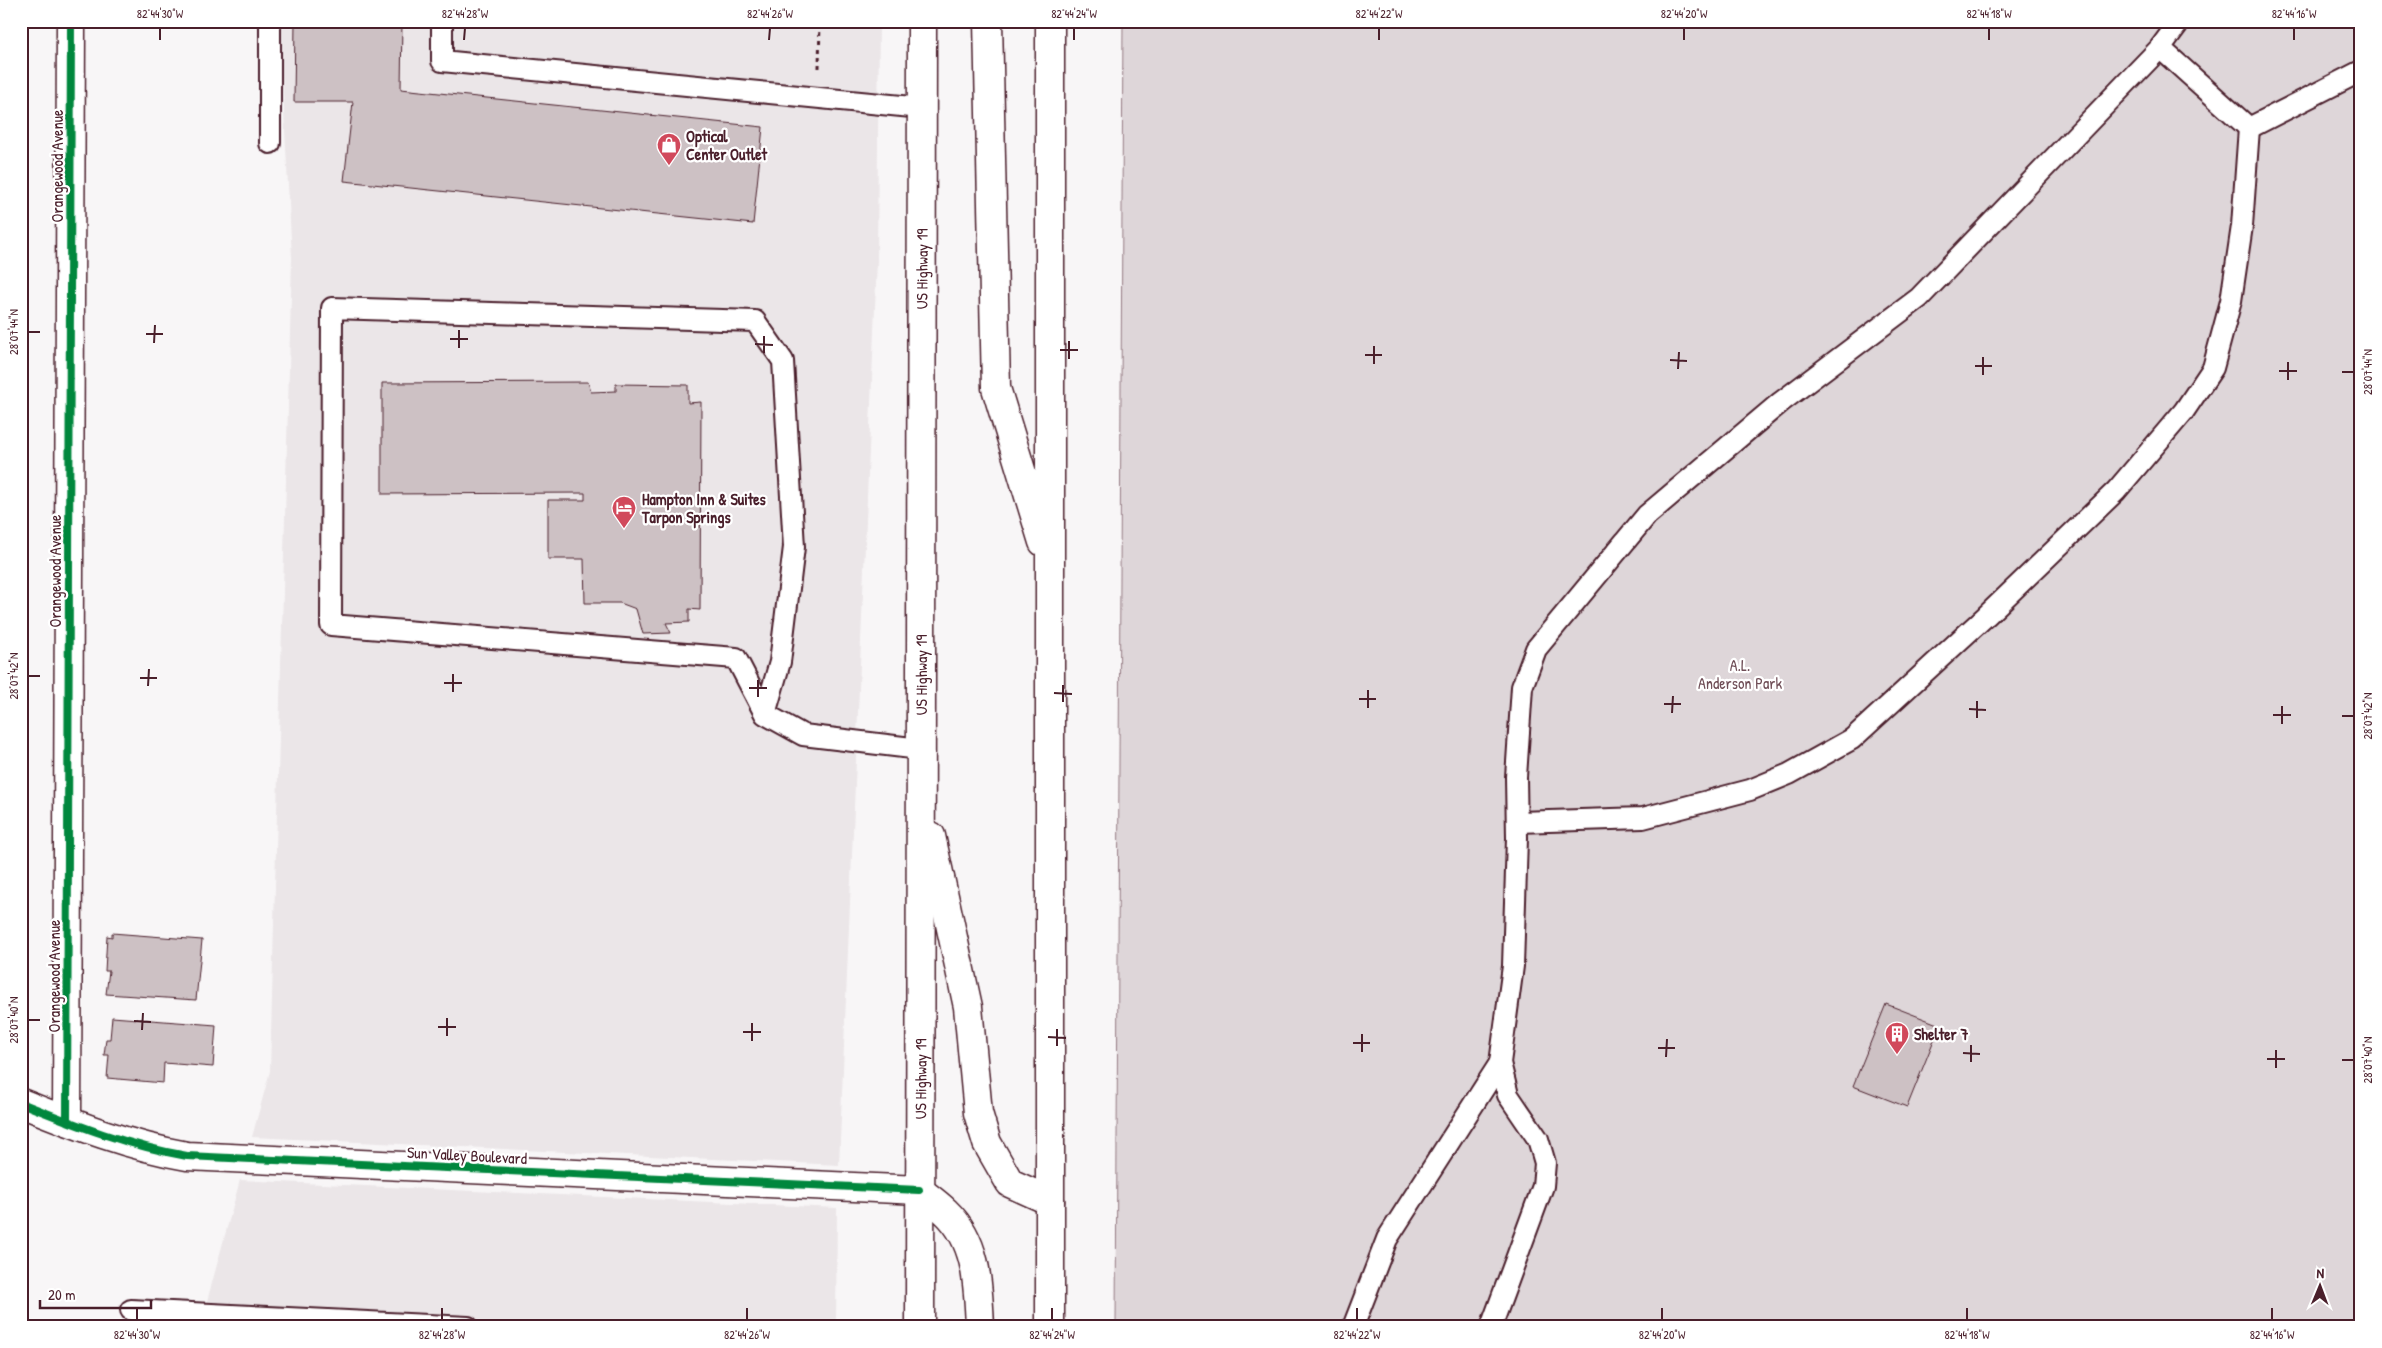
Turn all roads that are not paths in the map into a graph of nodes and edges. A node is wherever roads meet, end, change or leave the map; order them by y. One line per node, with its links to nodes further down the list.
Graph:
1 (71, 21): 20 (main road, Orangewood Avenue)
2 (270, 21): 12 (lane)
3 (442, 21): 10 (lane)
4 (922, 21): 10 (main road, US Highway 19)
5 (988, 21): 13 (main road)
6 (1050, 21): 13 (main road)
7 (2180, 21): 8 (lane)
8 (2160, 48): 11 (lane); 17 (lane)
9 (2361, 71): 11 (lane)
10 (922, 108): 15 (main road, US Highway 19)
11 (2249, 128): 17 (lane)
12 (270, 143)
13 (1051, 570): 22 (main road)
14 (765, 714): 14 (lane); 15 (lane)
15 (920, 749): 16 (main road, US Highway 19)
16 (920, 786): 21 (main road, US Highway 19); 22 (main road)
17 (1517, 822): 18 (lane)
18 (1500, 1063): 28 (lane); 29 (lane)
19 (21, 1103): 20 (main road, Sun Valley Boulevard)
20 (67, 1121): 21 (main road, Sun Valley Boulevard)
21 (919, 1190): 25 (main road, US Highway 19); 26 (main road)
22 (1050, 1201): 27 (main road)
23 (131, 1310): 24 (lane)
24 (468, 1327)
25 (920, 1327)
26 (980, 1327)
27 (1050, 1327)
28 (1352, 1327)
29 (1491, 1327)

